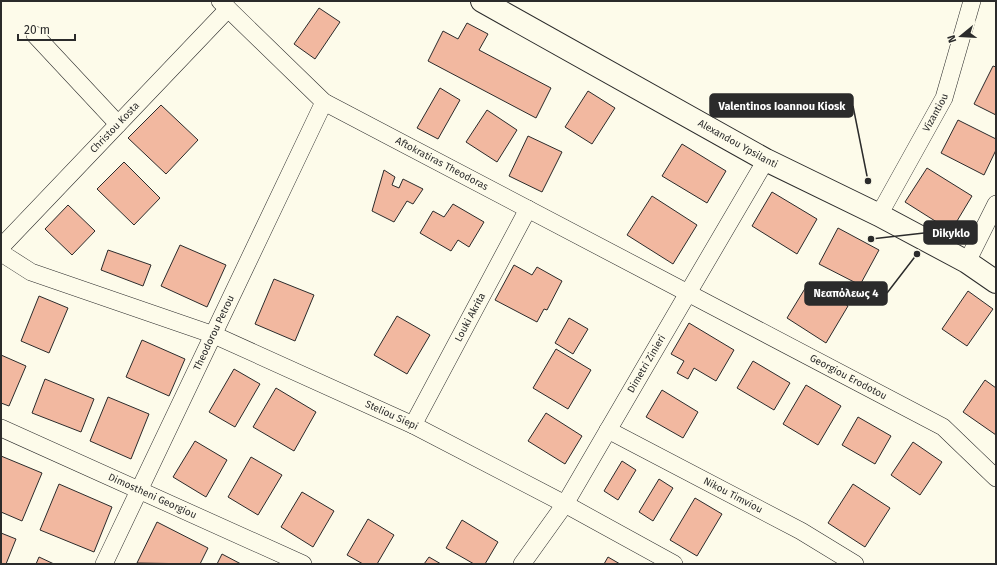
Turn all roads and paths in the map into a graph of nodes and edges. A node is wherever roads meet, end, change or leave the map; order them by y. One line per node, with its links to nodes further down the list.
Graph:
1 (482, 1): 7 (main road, Alexandou Ypsilanti)
2 (972, 1): 10 (street, Vizantiou)
3 (224, 5): 5 (street, Aftokratiras Theodoras); 6 (street, Christou Kosta)
4 (35, 35): 6 (street)
5 (324, 102): 9 (street, Aftokratiras Theodoras); 16 (street, Theodorou Petrou)
6 (118, 124): 11 (street, Christou Kosta)
7 (766, 160): 10 (main road, Alexandou Ypsilanti); 15 (street, Dimetri Zinieri)
8 (996, 204): 13 (street)
9 (528, 209): 15 (street, Aftokratiras Theodoras); 17 (street, Louki Akrita)
10 (879, 215): 13 (main road, Alexandou Ypsilanti)
11 (1, 247)
12 (1, 250): 16 (street, Steliou Siepi)
13 (967, 262): 14 (main road, Alexandou Ypsilanti)
14 (996, 282)
15 (688, 293): 19 (street, Dimetri Zinieri); 20 (street, Georgiou Erodotou)
16 (214, 334): 17 (street, Steliou Siepi); 21 (street, Theodorou Petrou)
17 (413, 425): 22 (street, Steliou Siepi)
18 (1, 428): 21 (street, Dimostheni Georgiou)
19 (608, 430): 22 (street, Dimetri Zinieri); 27 (street, Nikou Timviou)
20 (996, 478)
21 (139, 489): 23 (street, Theodorou Petrou); 24 (street, Dimostheni Georgiou)
22 (565, 504): 25 (street, Dimetri Zinieri); 26 (street, Steliou Siepi)
23 (104, 564)
24 (303, 564)
25 (522, 564)
26 (674, 564)
27 (855, 564)

